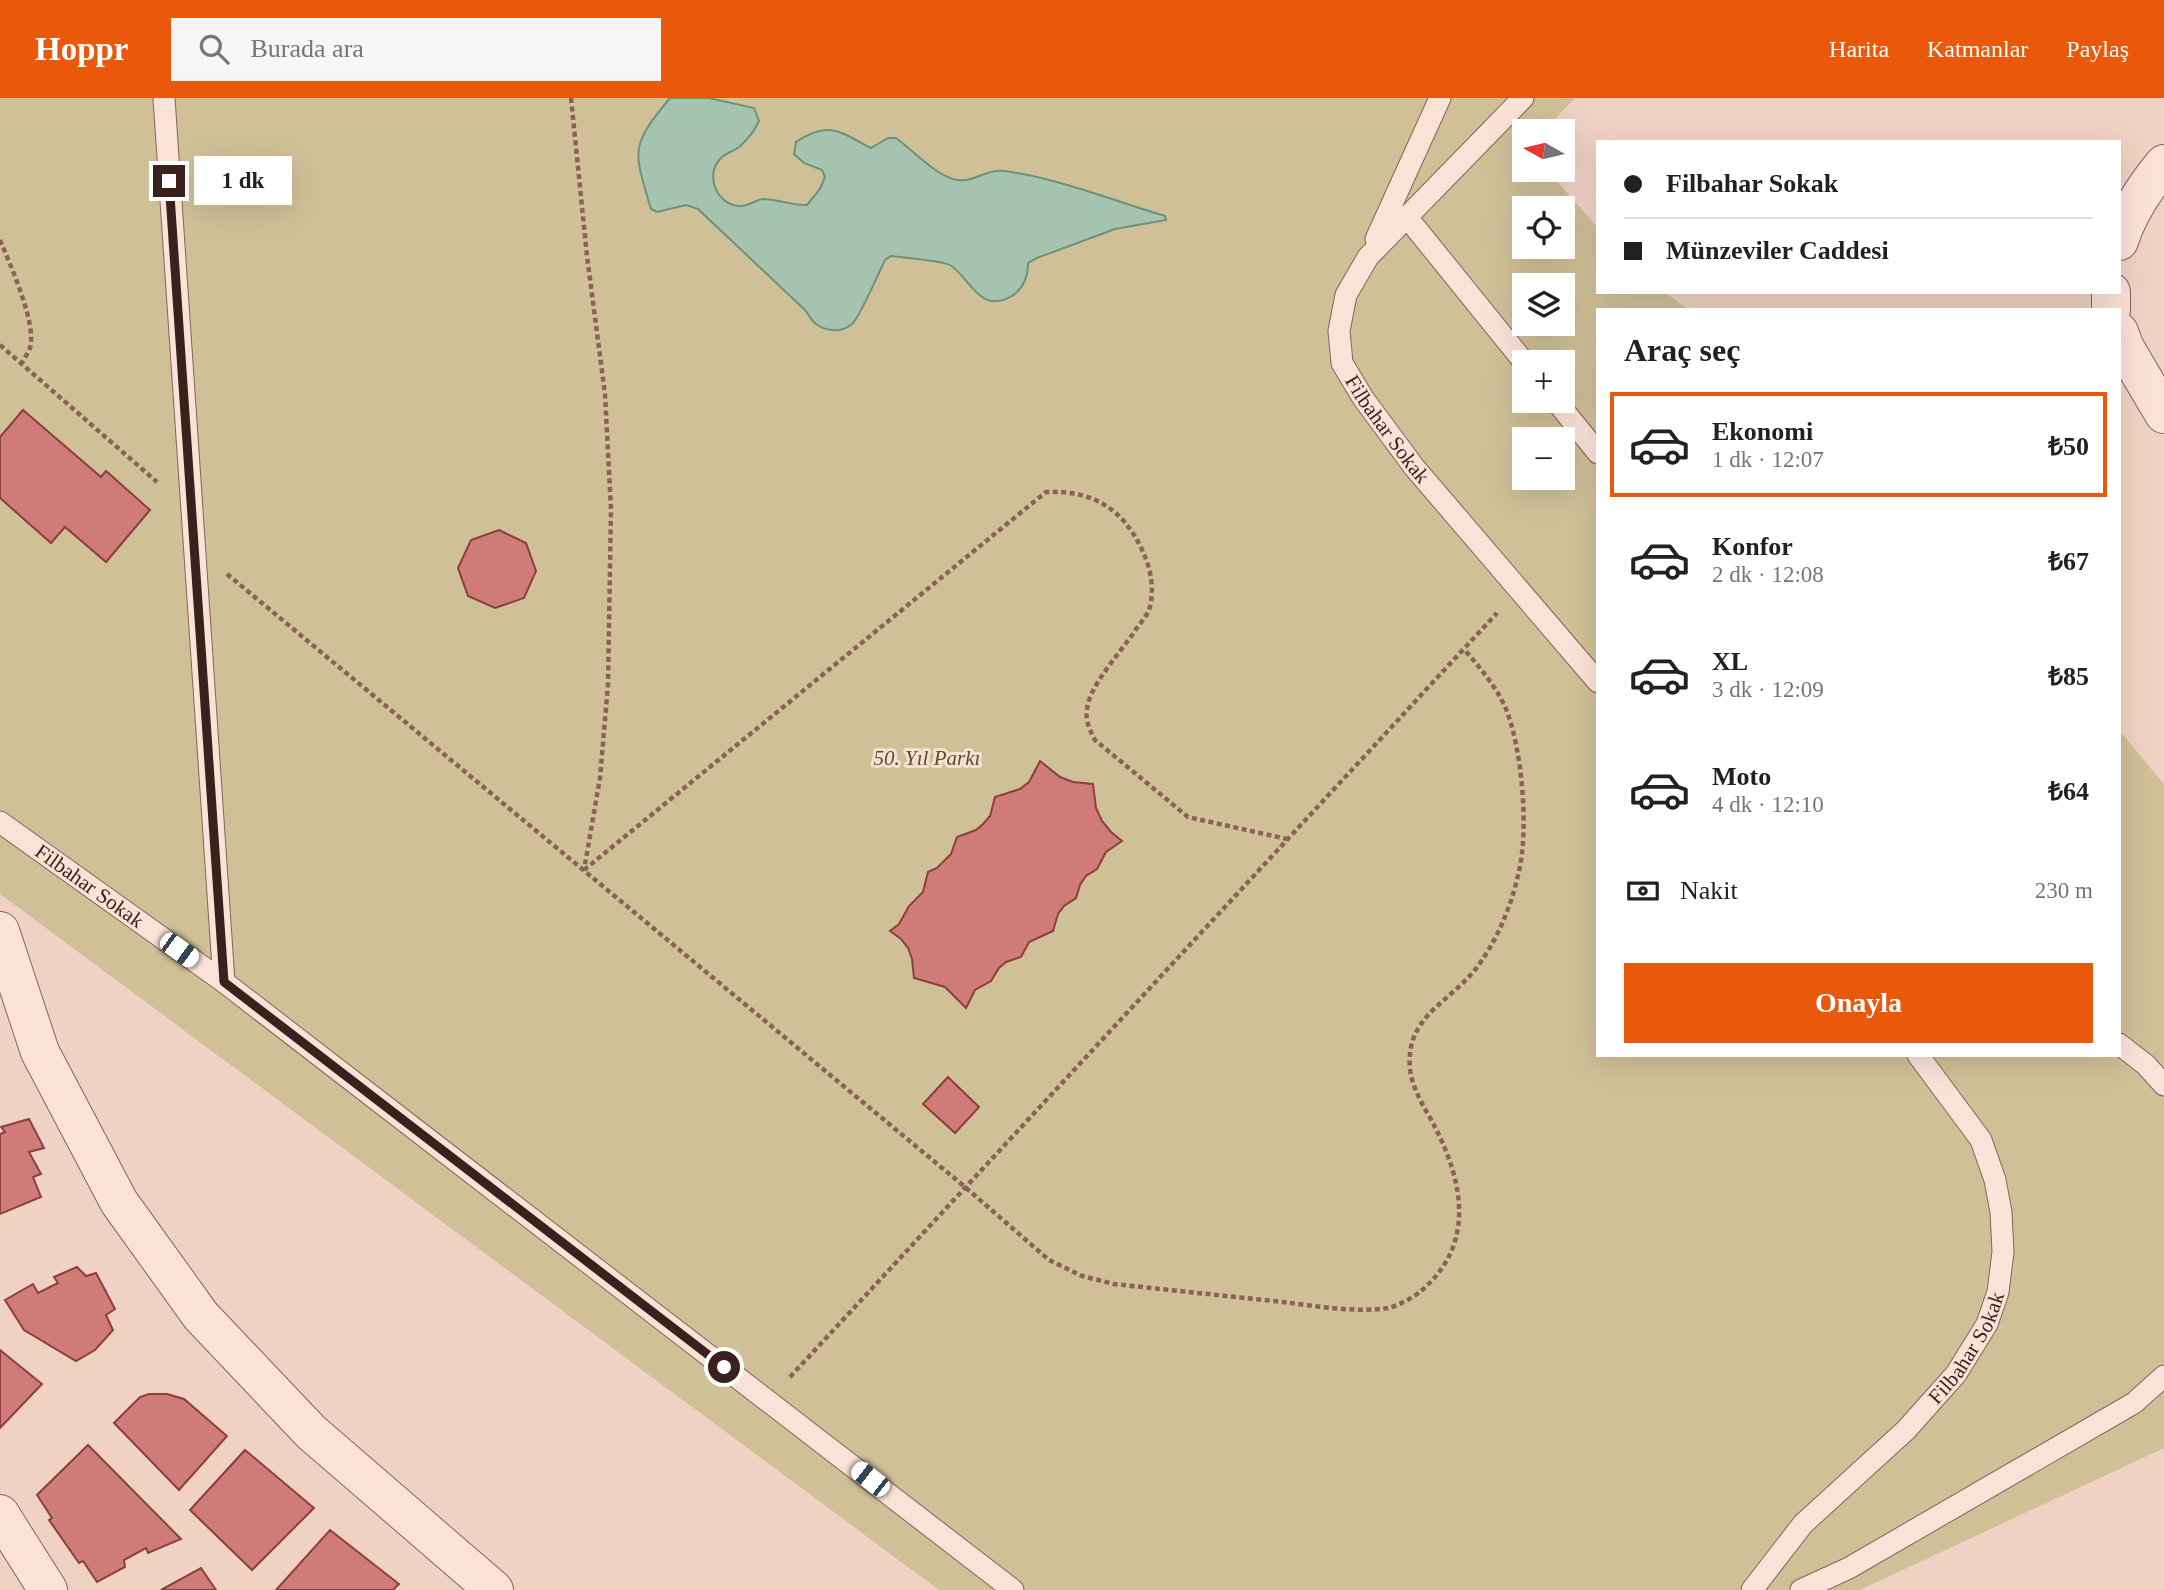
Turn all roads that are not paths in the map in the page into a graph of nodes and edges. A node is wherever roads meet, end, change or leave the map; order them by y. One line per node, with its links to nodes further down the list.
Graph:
1 (164, 98): 16 (lane)
2 (1440, 98): 7 (lane)
3 (1523, 98): 5 (lane, Filbahar Sokak)
4 (2164, 164): 6 (street)
5 (1406, 216): 7 (lane, Filbahar Sokak); 9 (lane)
6 (2121, 234)
7 (1367, 257): 13 (lane, Filbahar Sokak)
8 (2121, 337): 11 (street)
9 (1514, 350)
10 (1566, 413): 12 (lane)
11 (2164, 414)
12 (1596, 451)
13 (1596, 680)
14 (0, 822): 16 (lane, Filbahar Sokak)
15 (0, 932): 23 (street)
16 (224, 982): 24 (lane, Filbahar Sokak)
17 (2121, 1046): 19 (lane)
18 (1919, 1057): 25 (lane, Filbahar Sokak)
19 (2164, 1085)
20 (2164, 1376): 26 (lane)
21 (0, 1514): 22 (street)
22 (48, 1590)
23 (494, 1590)
24 (1013, 1590)
25 (1752, 1590)
26 (1801, 1590)

